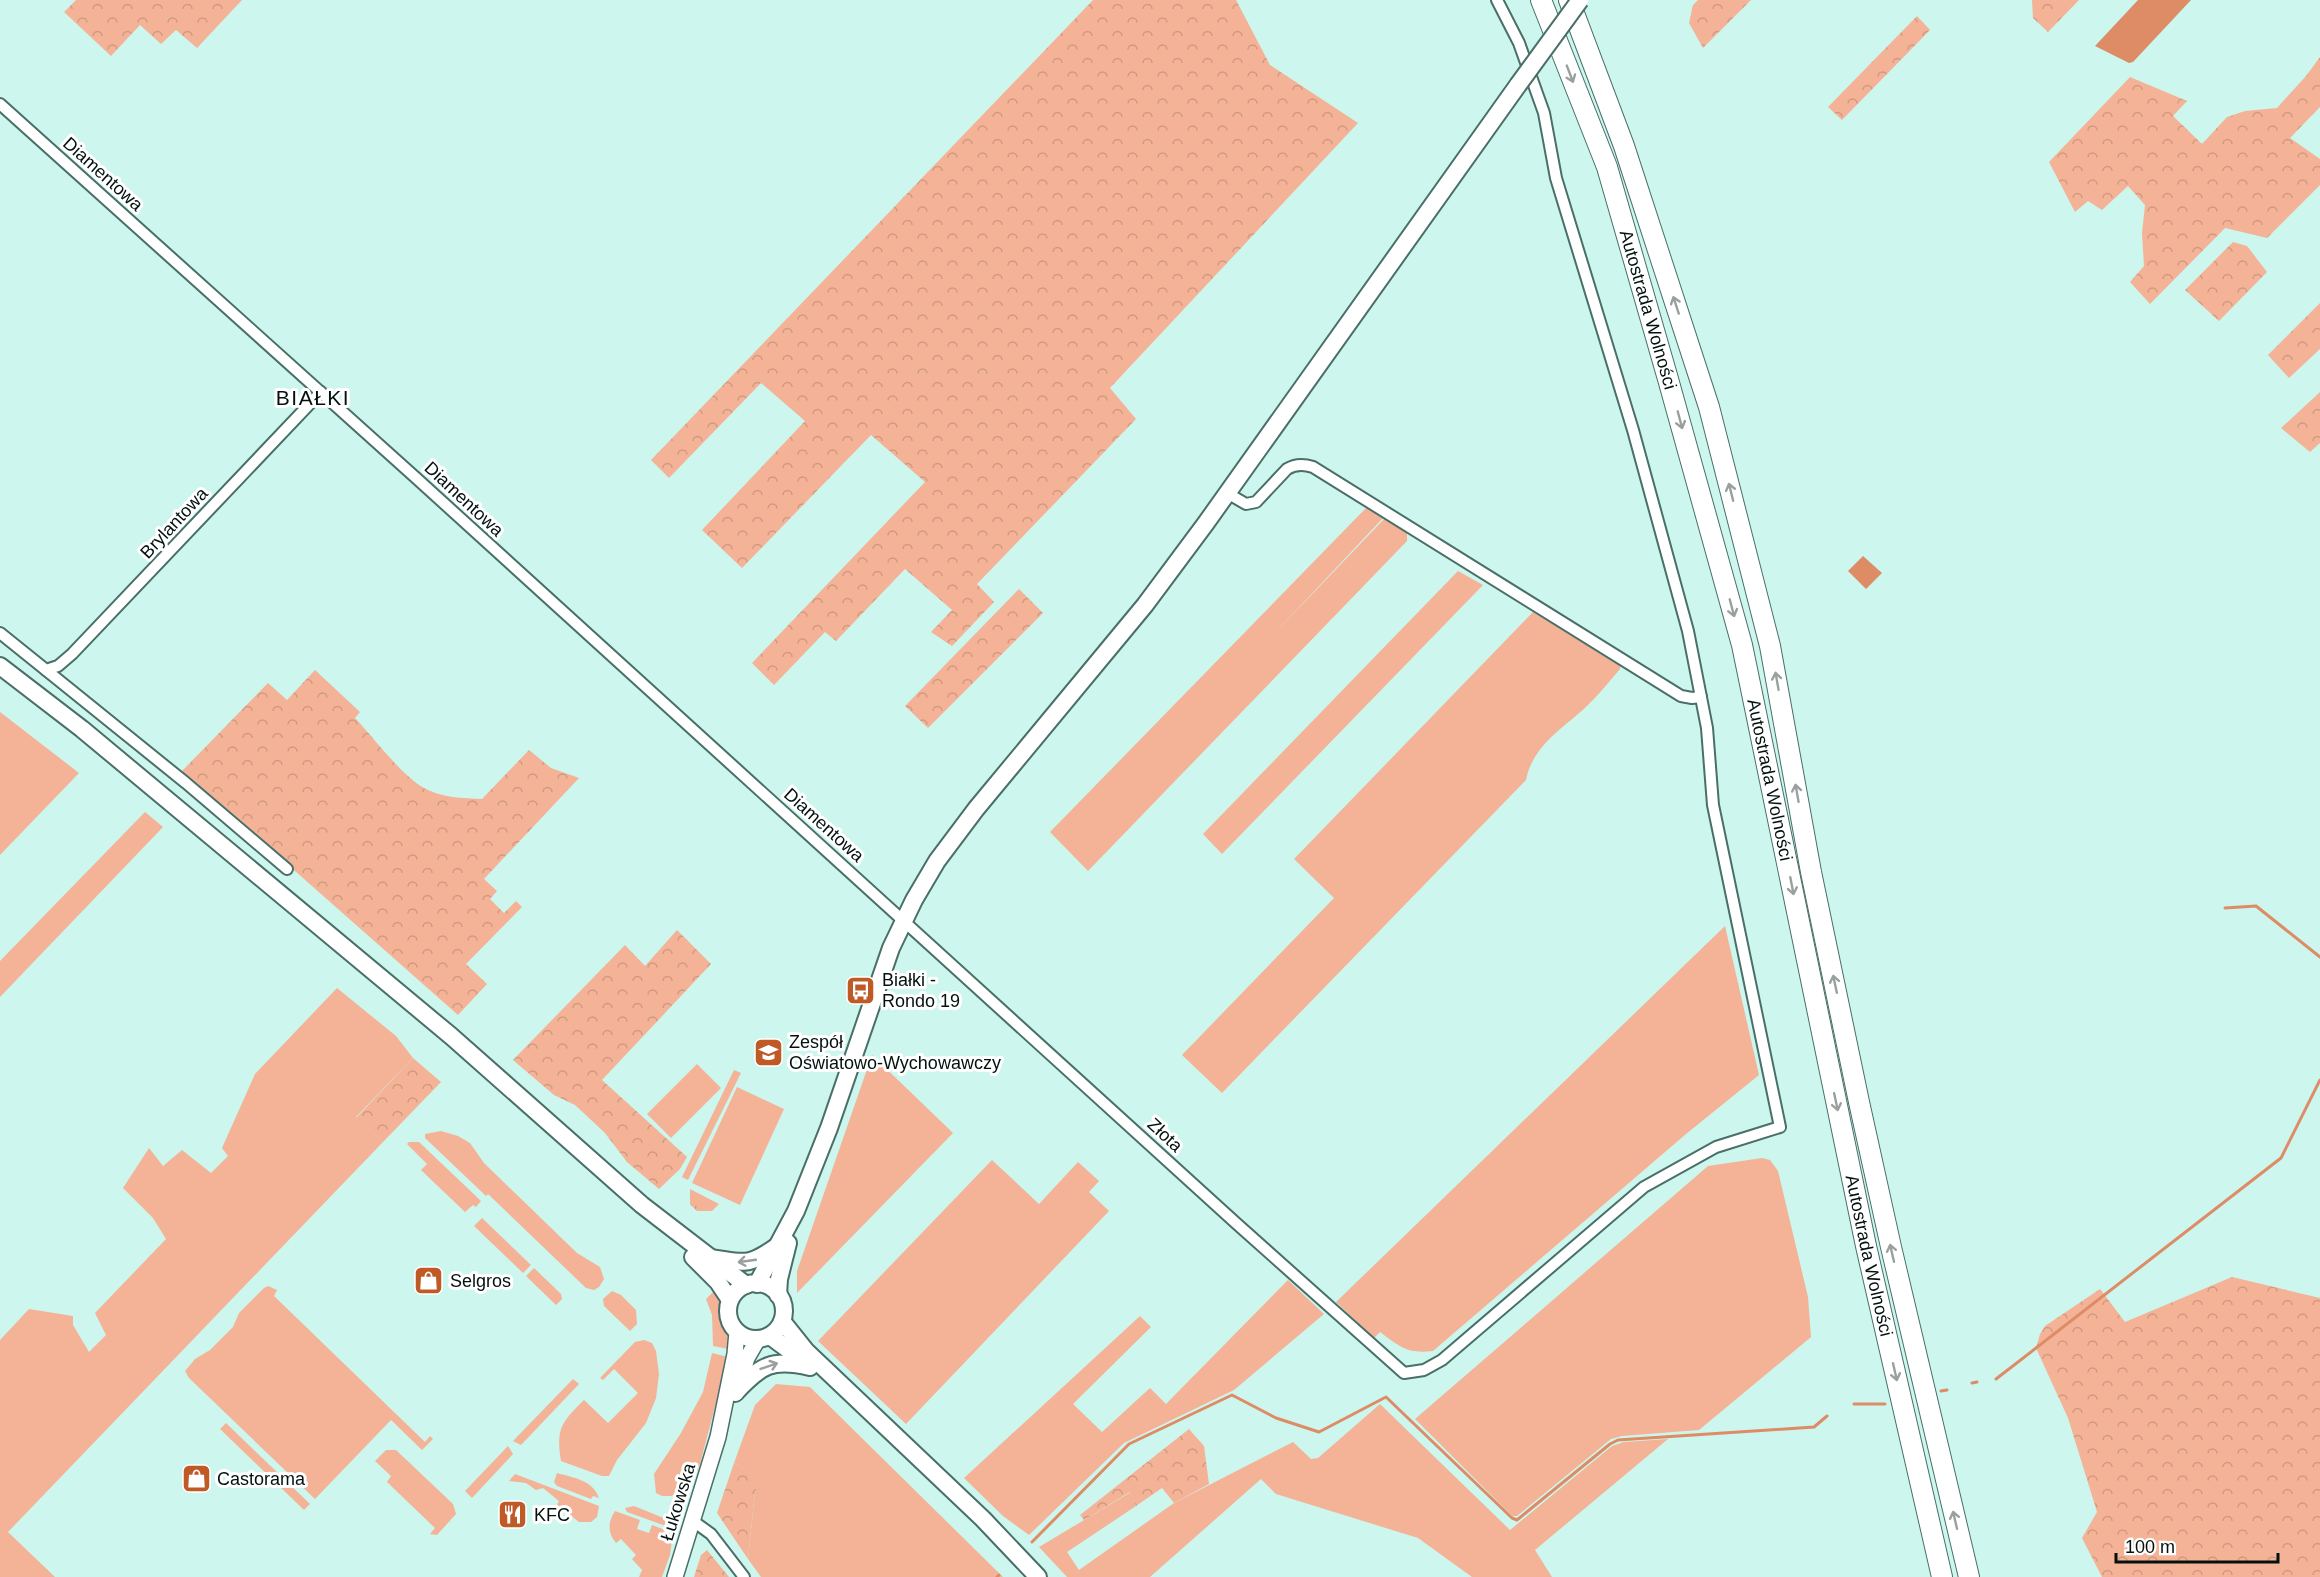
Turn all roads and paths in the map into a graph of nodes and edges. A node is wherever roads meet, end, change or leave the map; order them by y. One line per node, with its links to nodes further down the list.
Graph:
1 (1497, 0): 11 (street)
2 (1541, 0): 32 (highway, Autostrada Wolności, one-way to 32)
3 (1569, 0): 33 (highway, Autostrada Wolności, one-way to 3)
4 (1580, 0): 7 (main road, bridge)
5 (0, 104): 6 (street, Diamentowa)
6 (321, 392): 10 (street, Brylantowa); 13 (street, Diamentowa)
7 (1227, 494): 11 (street); 13 (main road)
8 (0, 633): 10 (street)
9 (0, 666): 14 (main road)
10 (46, 670): 12 (street)
11 (1701, 697): 13 (street, Złota)
12 (287, 869)
13 (903, 920): 15 (main road)
14 (642, 1205): 17 (main road); 20 (main road)
15 (796, 1211): 16 (main road); 19 (main road)
16 (780, 1245): 17 (main road, one-way to 17); 18 (main road)
17 (709, 1258): 18 (main road)
18 (752, 1284): 19 (main road); 20 (main road)
19 (778, 1295): 21 (main road)
20 (730, 1300): 22 (main road)
21 (782, 1321): 23 (main road); 28 (main road)
22 (737, 1332): 23 (main road); 26 (main road, Łukowska)
23 (764, 1338): 24 (main road); 25 (main road, Łukowska)
24 (813, 1368): 25 (main road, one-way to 24); 28 (main road)
25 (735, 1393): 26 (main road, Łukowska)
26 (718, 1437): 27 (main road, Łukowska)
27 (693, 1521): 29 (main road, Łukowska); 30 (street)
28 (1011, 1551): 31 (main road)
29 (675, 1577)
30 (744, 1577)
31 (1038, 1577)
32 (1942, 1577)
33 (1968, 1577)

